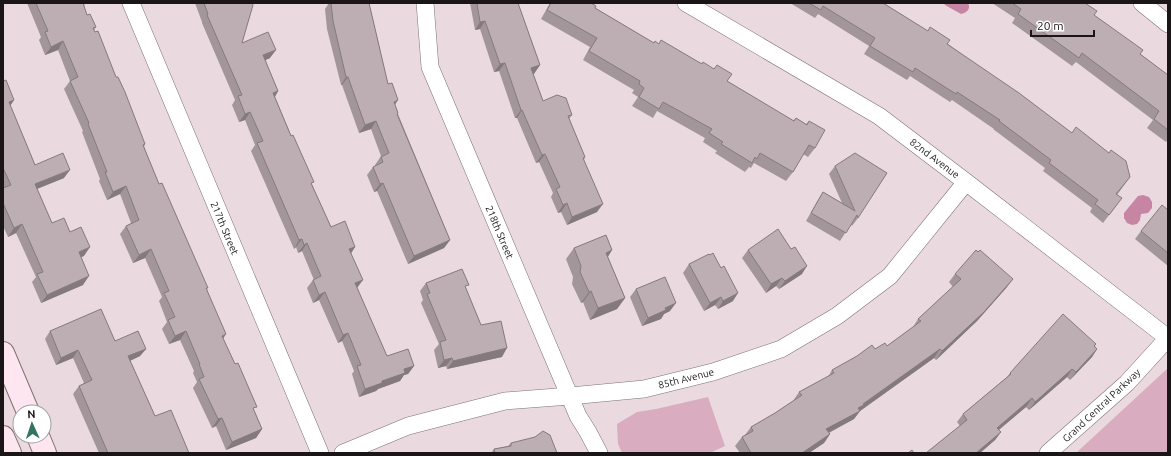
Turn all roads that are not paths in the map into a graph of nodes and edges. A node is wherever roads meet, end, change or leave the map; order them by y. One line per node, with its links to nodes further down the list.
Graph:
1 (131, 3): 13 (street, 217th Street)
2 (426, 3): 9 (street, 218th Street)
3 (686, 3): 6 (street, 82nd Avenue)
4 (1142, 3): 5 (street)
5 (1168, 24)
6 (966, 182): 7 (street, 82nd Avenue); 9 (street, 85th Avenue)
7 (1168, 338): 16 (street, Grand Central Parkway)
8 (3, 353): 10 (street)
9 (570, 396): 14 (street, 85th Avenue); 15 (street, 218th Street)
10 (25, 404)
11 (3, 437): 12 (street)
12 (10, 453)
13 (320, 453)
14 (344, 453)
15 (599, 453)
16 (1048, 453)

